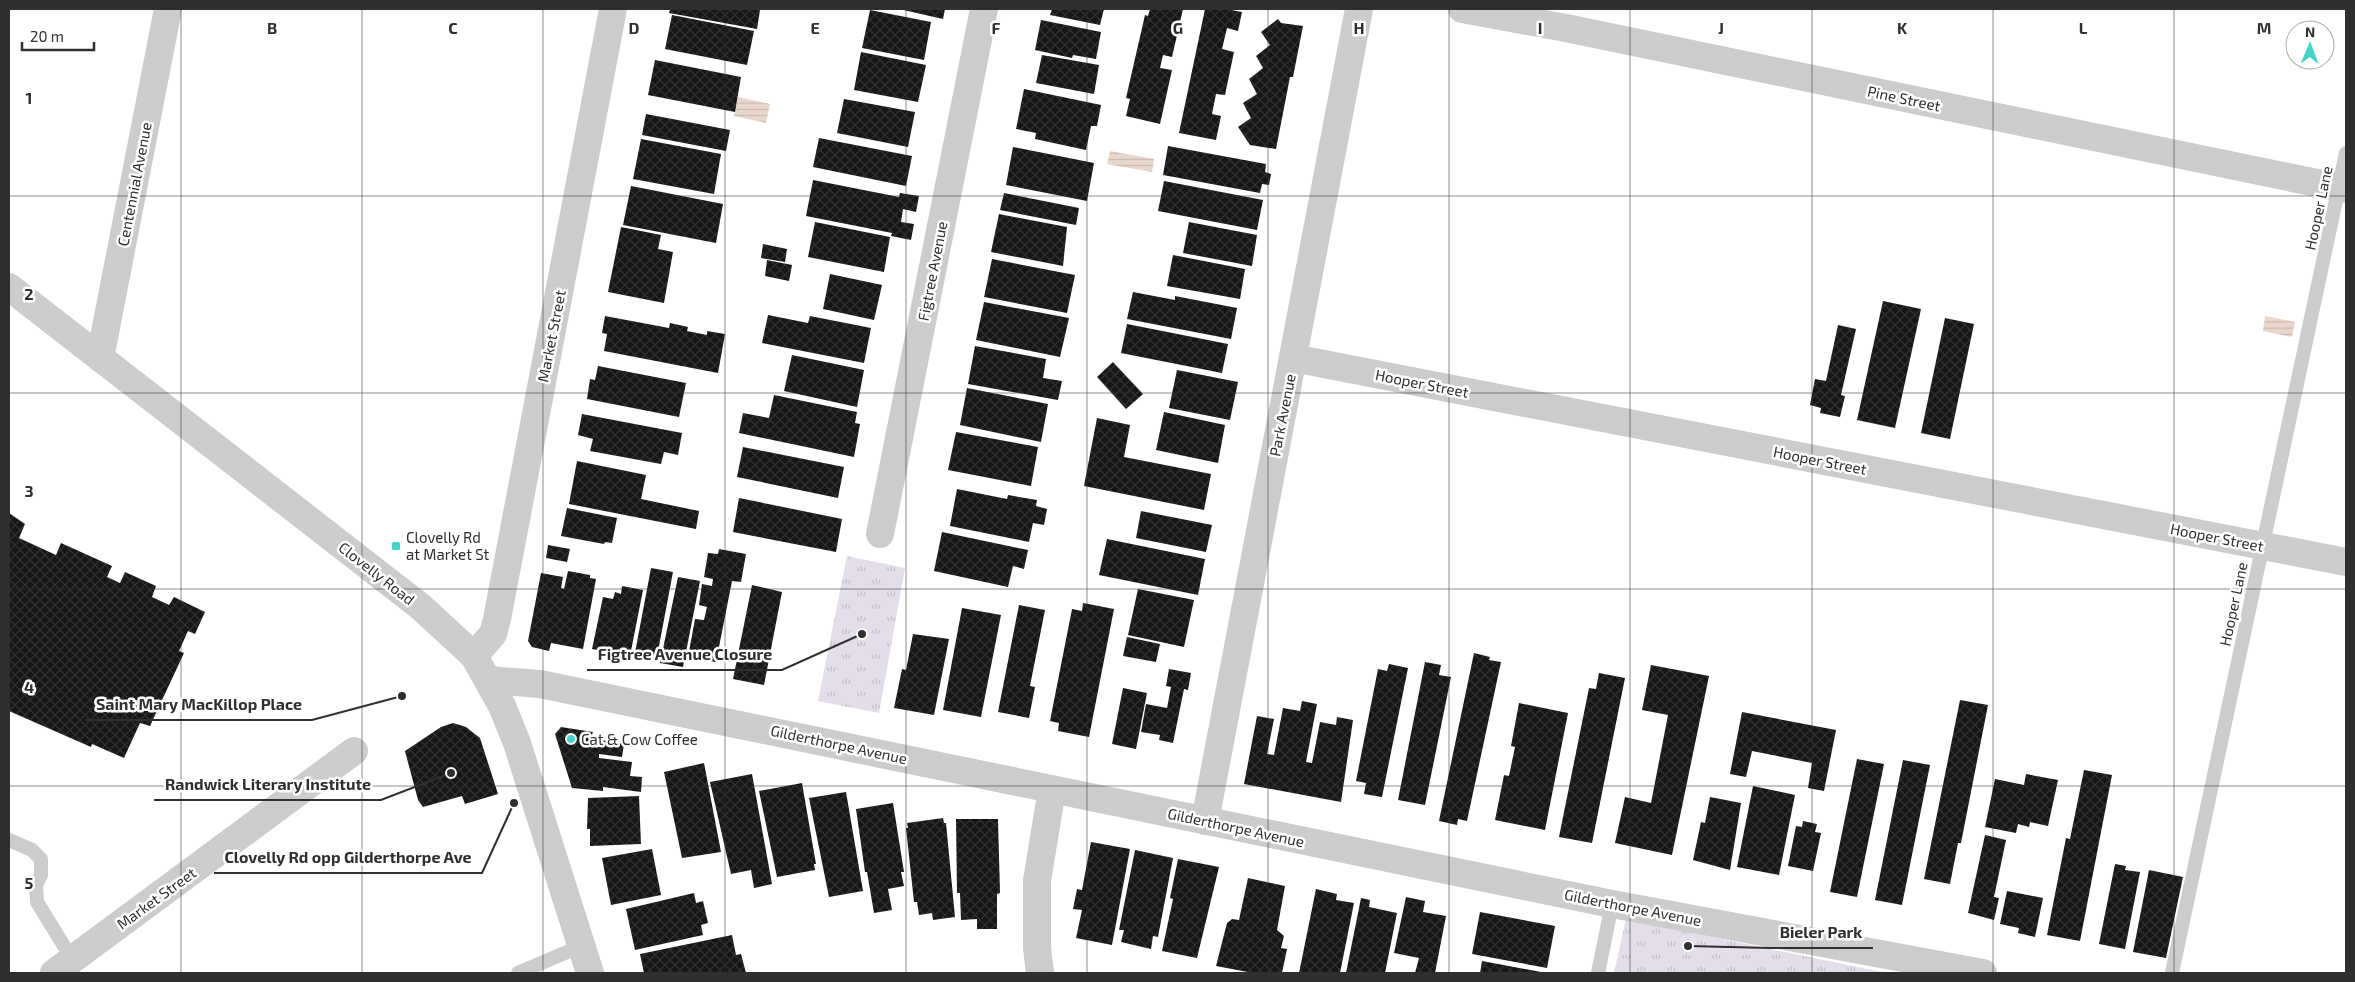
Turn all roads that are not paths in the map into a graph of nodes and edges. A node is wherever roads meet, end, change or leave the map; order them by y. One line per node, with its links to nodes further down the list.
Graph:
1 (168, 9): 10 (street, Centennial Avenue)
2 (613, 9): 15 (street, Market Street)
3 (984, 9): 12 (street, Figtree Avenue)
4 (1359, 9): 11 (street, Park Avenue)
5 (1462, 9): 6 (street, Pine Street)
6 (1568, 18): 8 (street, Pine Street)
7 (2346, 153): 8 (lane, Hooper Lane)
8 (2343, 188): 13 (lane, Hooper Lane)
9 (9, 287): 10 (street, Clovelly Road)
10 (100, 358): 15 (street, Clovelly Road)
11 (1293, 358): 13 (street, Hooper Street); 19 (street, Park Avenue)
12 (880, 534)
13 (2262, 546): 14 (street, Hooper Street); 29 (lane, Hooper Lane)
14 (2346, 562)
15 (474, 656): 16 (street, Clovelly Road)
16 (488, 680): 18 (street, Gilderthorpe Avenue); 22 (street, Clovelly Road)
17 (354, 751): 23 (street, Market Street)
18 (1052, 789): 19 (street, Gilderthorpe Avenue); 26 (street)
19 (1205, 821): 21 (street, Gilderthorpe Avenue)
20 (9, 840): 23 (lane)
21 (1612, 904): 27 (lane); 28 (street, Gilderthorpe Avenue)
22 (581, 946): 24 (lane); 25 (street, Clovelly Road)
23 (63, 966)
24 (518, 973)
25 (590, 973)
26 (1040, 973)
27 (1598, 973)
28 (1984, 973)
29 (2172, 973)

